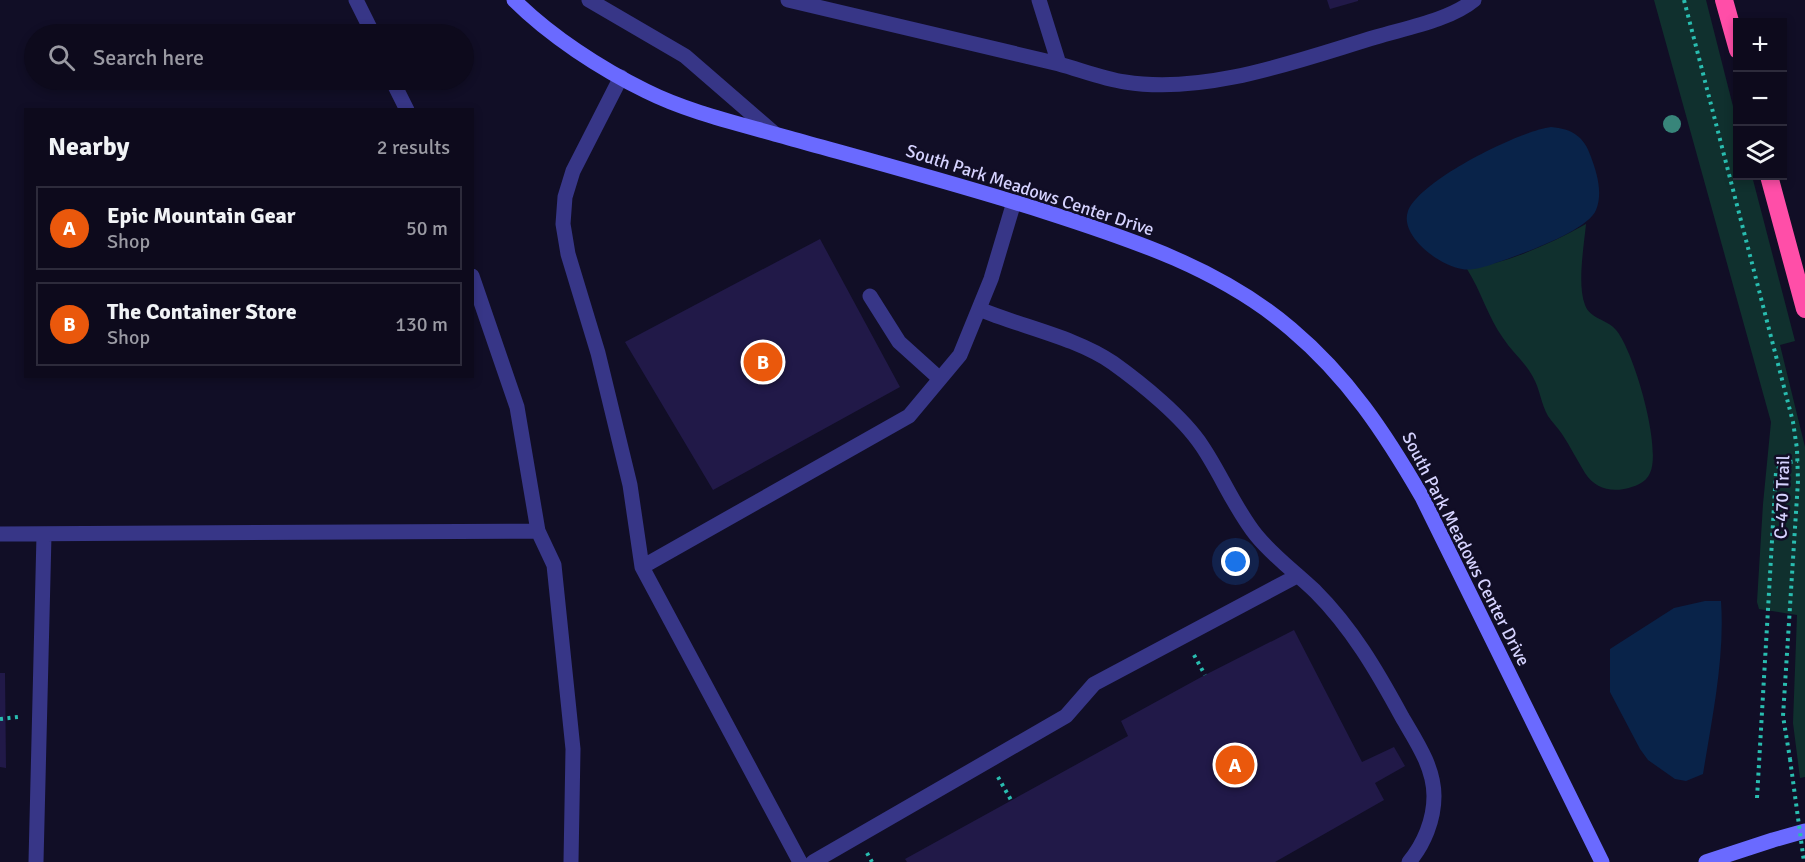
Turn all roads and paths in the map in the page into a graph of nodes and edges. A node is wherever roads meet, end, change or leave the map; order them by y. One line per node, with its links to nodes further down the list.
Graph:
1 (356, 0): 9 (street)
2 (514, 0): 12 (main road, South Park Meadows Center Drive)
3 (590, 0): 15 (street)
4 (788, 0): 11 (street)
5 (1039, 0): 11 (street)
6 (1474, 0): 11 (street)
7 (1684, 0): 23 (path, C-470 Trail)
8 (1724, 0): 10 (highway)
9 (368, 24)
10 (1733, 35)
11 (1059, 64)
12 (621, 77): 15 (main road, South Park Meadows Center Drive); 27 (street)
13 (397, 90): 14 (street)
14 (406, 108)
15 (775, 134): 17 (main road, South Park Meadows Center Drive)
16 (1771, 180): 21 (highway)
17 (1014, 202): 20 (street); 36 (main road, South Park Meadows Center Drive)
18 (474, 282): 24 (street)
19 (870, 296): 22 (street)
20 (979, 309): 22 (street); 28 (street)
21 (1805, 309)
22 (940, 379): 27 (street)
23 (1798, 460): 29 (path); 38 (path, C-470 Trail, bridge)
24 (538, 531): 26 (street); 32 (street)
25 (0, 534): 26 (street)
26 (44, 535): 31 (street)
27 (642, 567): 33 (street)
28 (1297, 576): 34 (street); 35 (street)
29 (1757, 798)
30 (1805, 831): 37 (main road)
31 (36, 862)
32 (572, 862)
33 (800, 862)
34 (813, 862)
35 (1409, 862)
36 (1602, 862)
37 (1706, 862)
38 (1804, 862)

